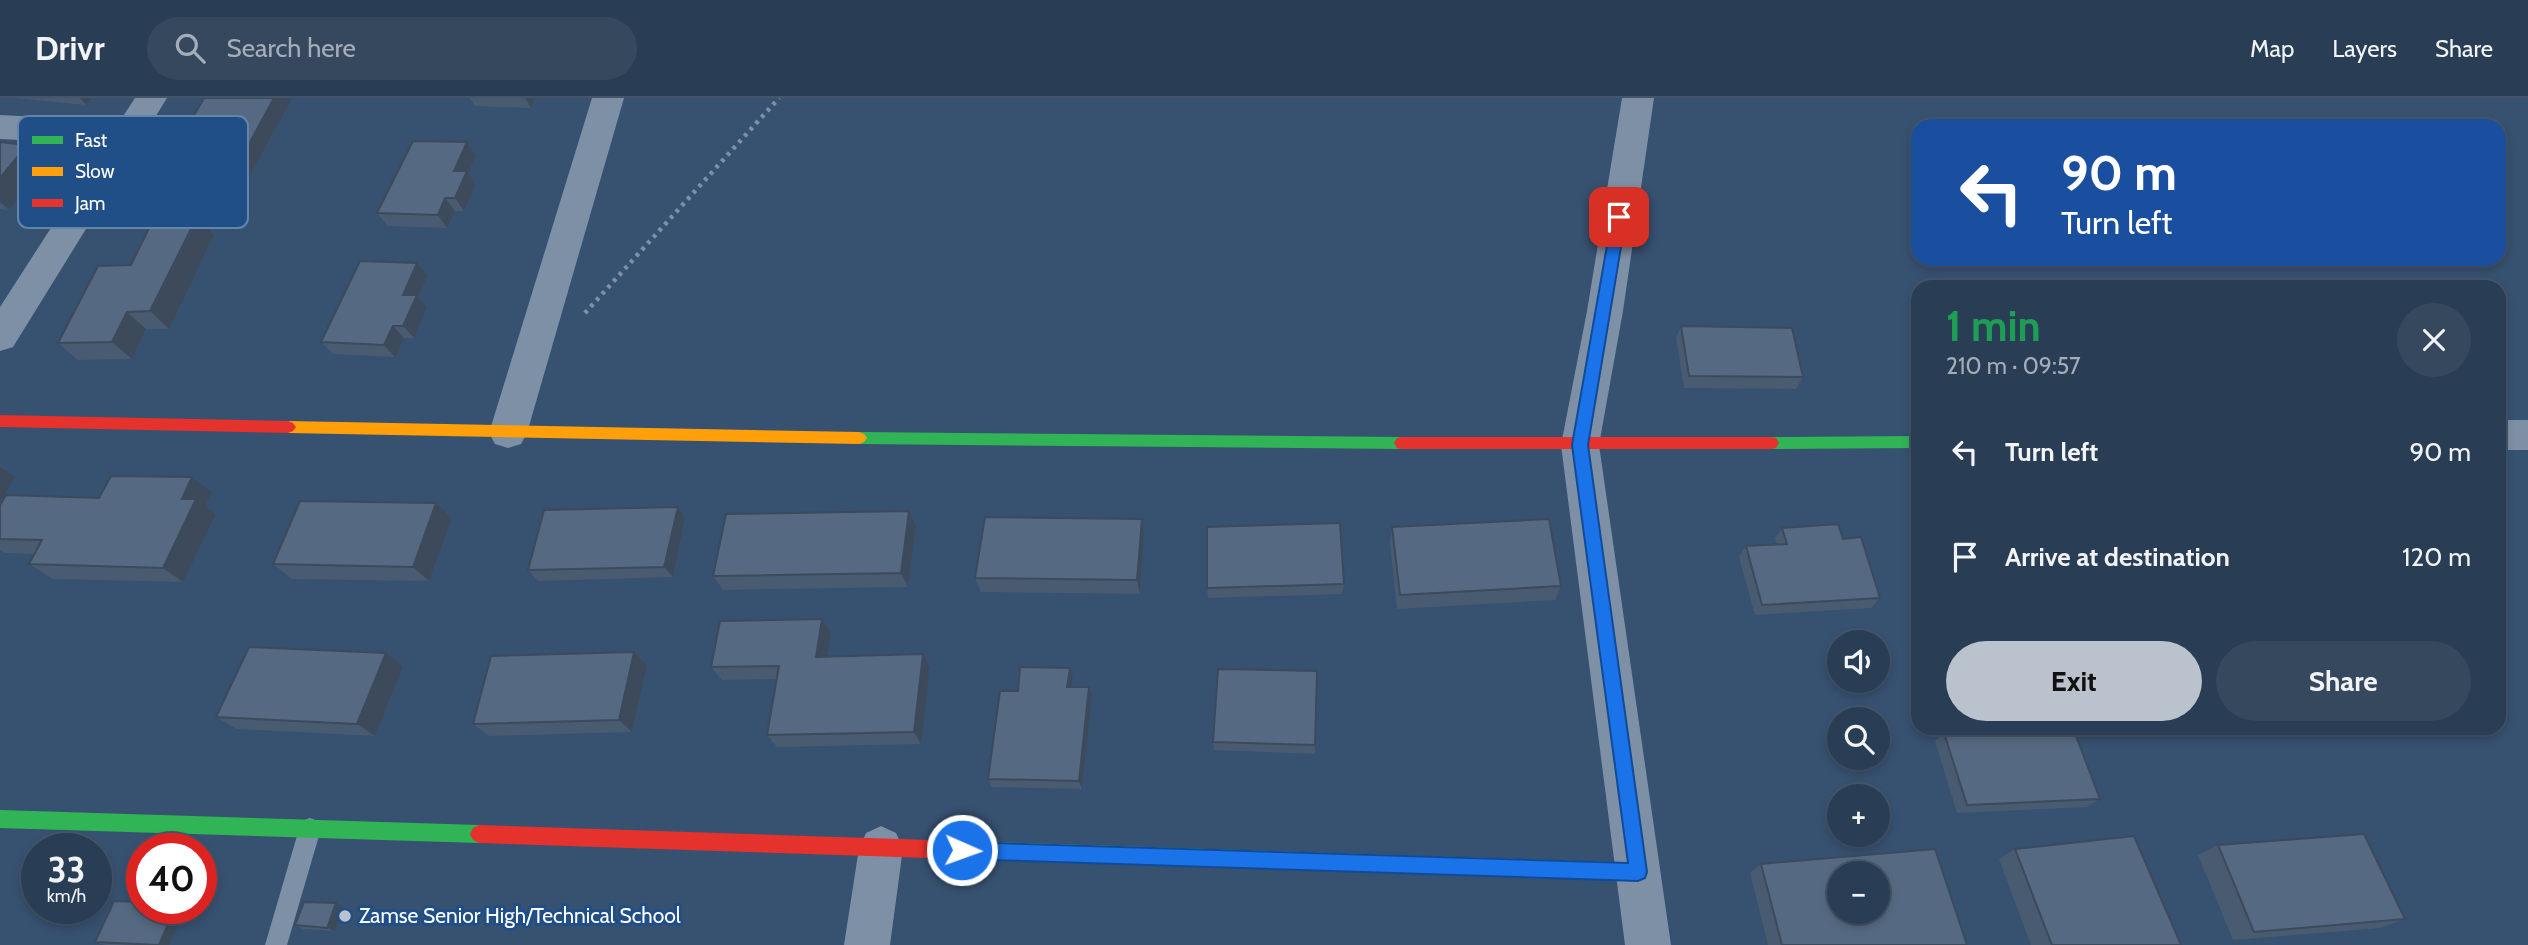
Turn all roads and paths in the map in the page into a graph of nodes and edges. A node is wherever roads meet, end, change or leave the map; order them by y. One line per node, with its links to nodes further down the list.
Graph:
1 (151, 98): 5 (street)
2 (608, 98): 12 (street)
3 (779, 98): 9 (path)
4 (1638, 98): 16 (street)
5 (140, 116)
6 (0, 128): 7 (street)
7 (18, 129)
8 (69, 228): 10 (street)
9 (579, 320)
10 (0, 337)
11 (0, 421): 12 (street)
12 (508, 433): 16 (street)
13 (2506, 435): 14 (street)
14 (2528, 435)
15 (1911, 442): 16 (street)
16 (1580, 445): 20 (street)
17 (0, 819): 18 (street)
18 (310, 829): 19 (street); 21 (lane)
19 (881, 848): 20 (street); 22 (street)
20 (1638, 872): 23 (street)
21 (276, 945)
22 (867, 945)
23 (1648, 945)

